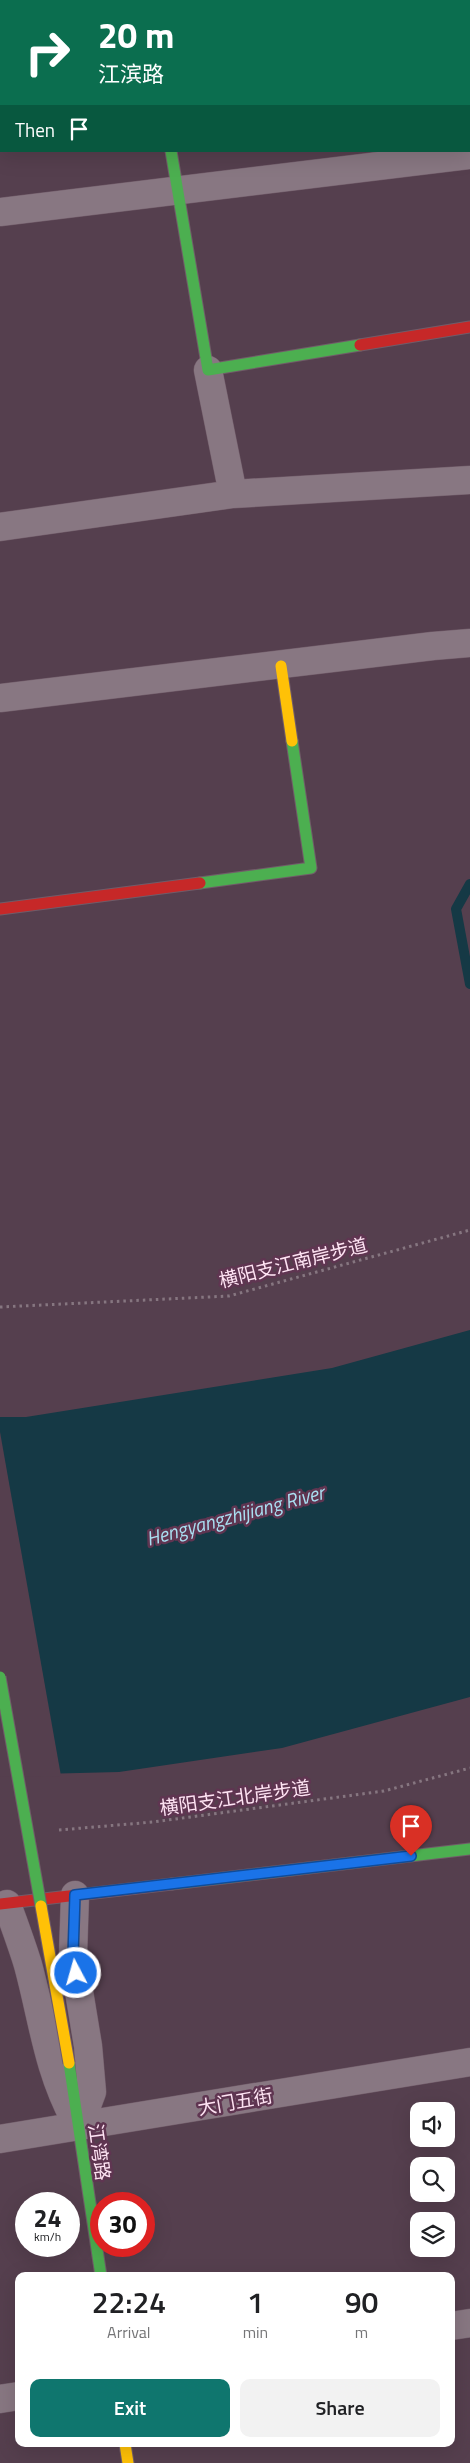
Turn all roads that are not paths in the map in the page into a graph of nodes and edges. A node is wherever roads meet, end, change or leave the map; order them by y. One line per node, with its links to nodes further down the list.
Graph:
1 (171, 152): 3 (street)
2 (470, 156): 3 (street)
3 (178, 190): 4 (street); 6 (street)
4 (0, 212)
5 (470, 327): 6 (street)
6 (208, 370): 8 (street)
7 (470, 480): 8 (street)
8 (233, 494): 9 (street)
9 (0, 527)
10 (470, 643): 11 (street)
11 (282, 666): 12 (street); 13 (street)
12 (0, 698)
13 (0, 909)
14 (0, 1677): 19 (street, 江湾路, bridge)
15 (470, 1849): 16 (street)
16 (75, 1895): 17 (street); 19 (street)
17 (3, 1904): 19 (street)
18 (470, 2062): 19 (street, 大门五街)
19 (79, 2128): 20 (street, 大门五街); 21 (street, 江湾路)
20 (0, 2139)
21 (100, 2272)
22 (470, 2323): 23 (street)
23 (455, 2325)
24 (15, 2397): 25 (street)
25 (0, 2399)
26 (126, 2447): 27 (street)
27 (128, 2463)

